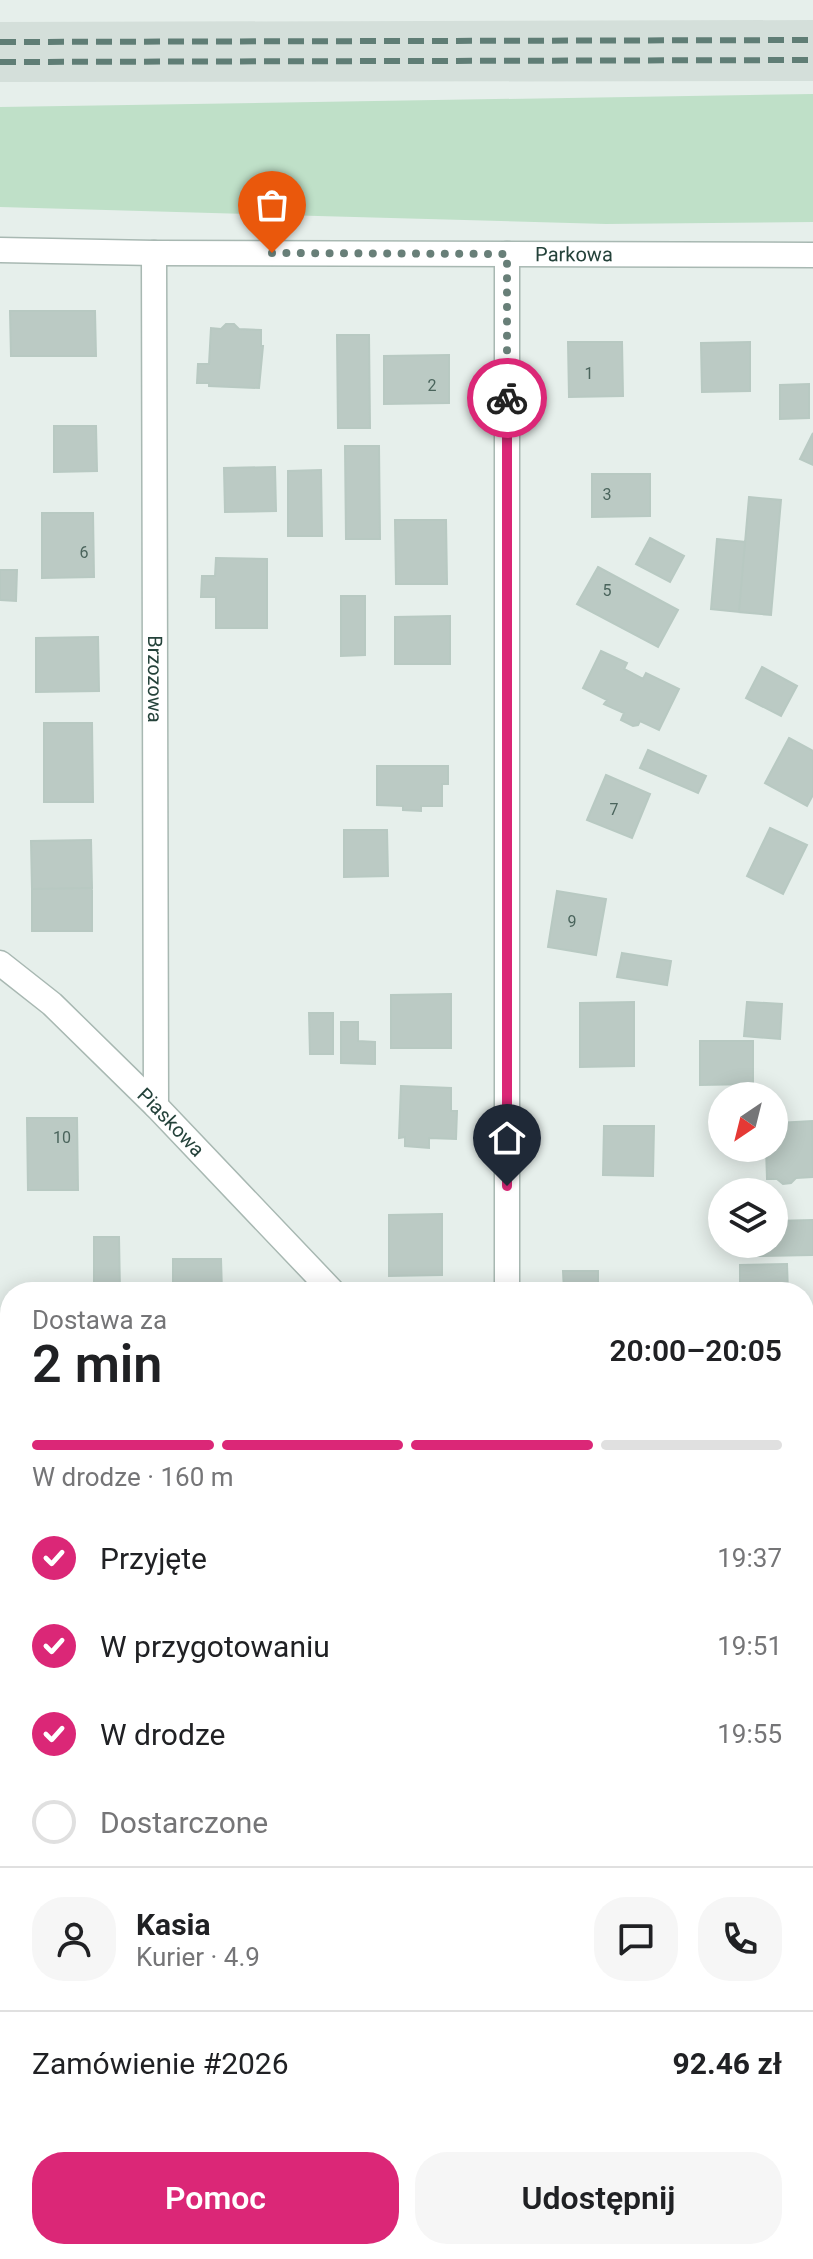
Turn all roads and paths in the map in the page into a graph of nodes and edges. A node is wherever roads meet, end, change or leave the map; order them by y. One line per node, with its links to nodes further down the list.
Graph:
1 (0, 250): 2 (street, Parkowa)
2 (154, 253): 3 (street, Parkowa); 6 (street, Brzozowa)
3 (507, 254): 4 (street, Parkowa); 8 (street)
4 (813, 255)
5 (0, 963): 6 (street, Piaskowa)
6 (156, 1106): 7 (street, Piaskowa)
7 (323, 1282)
8 (507, 1282)

